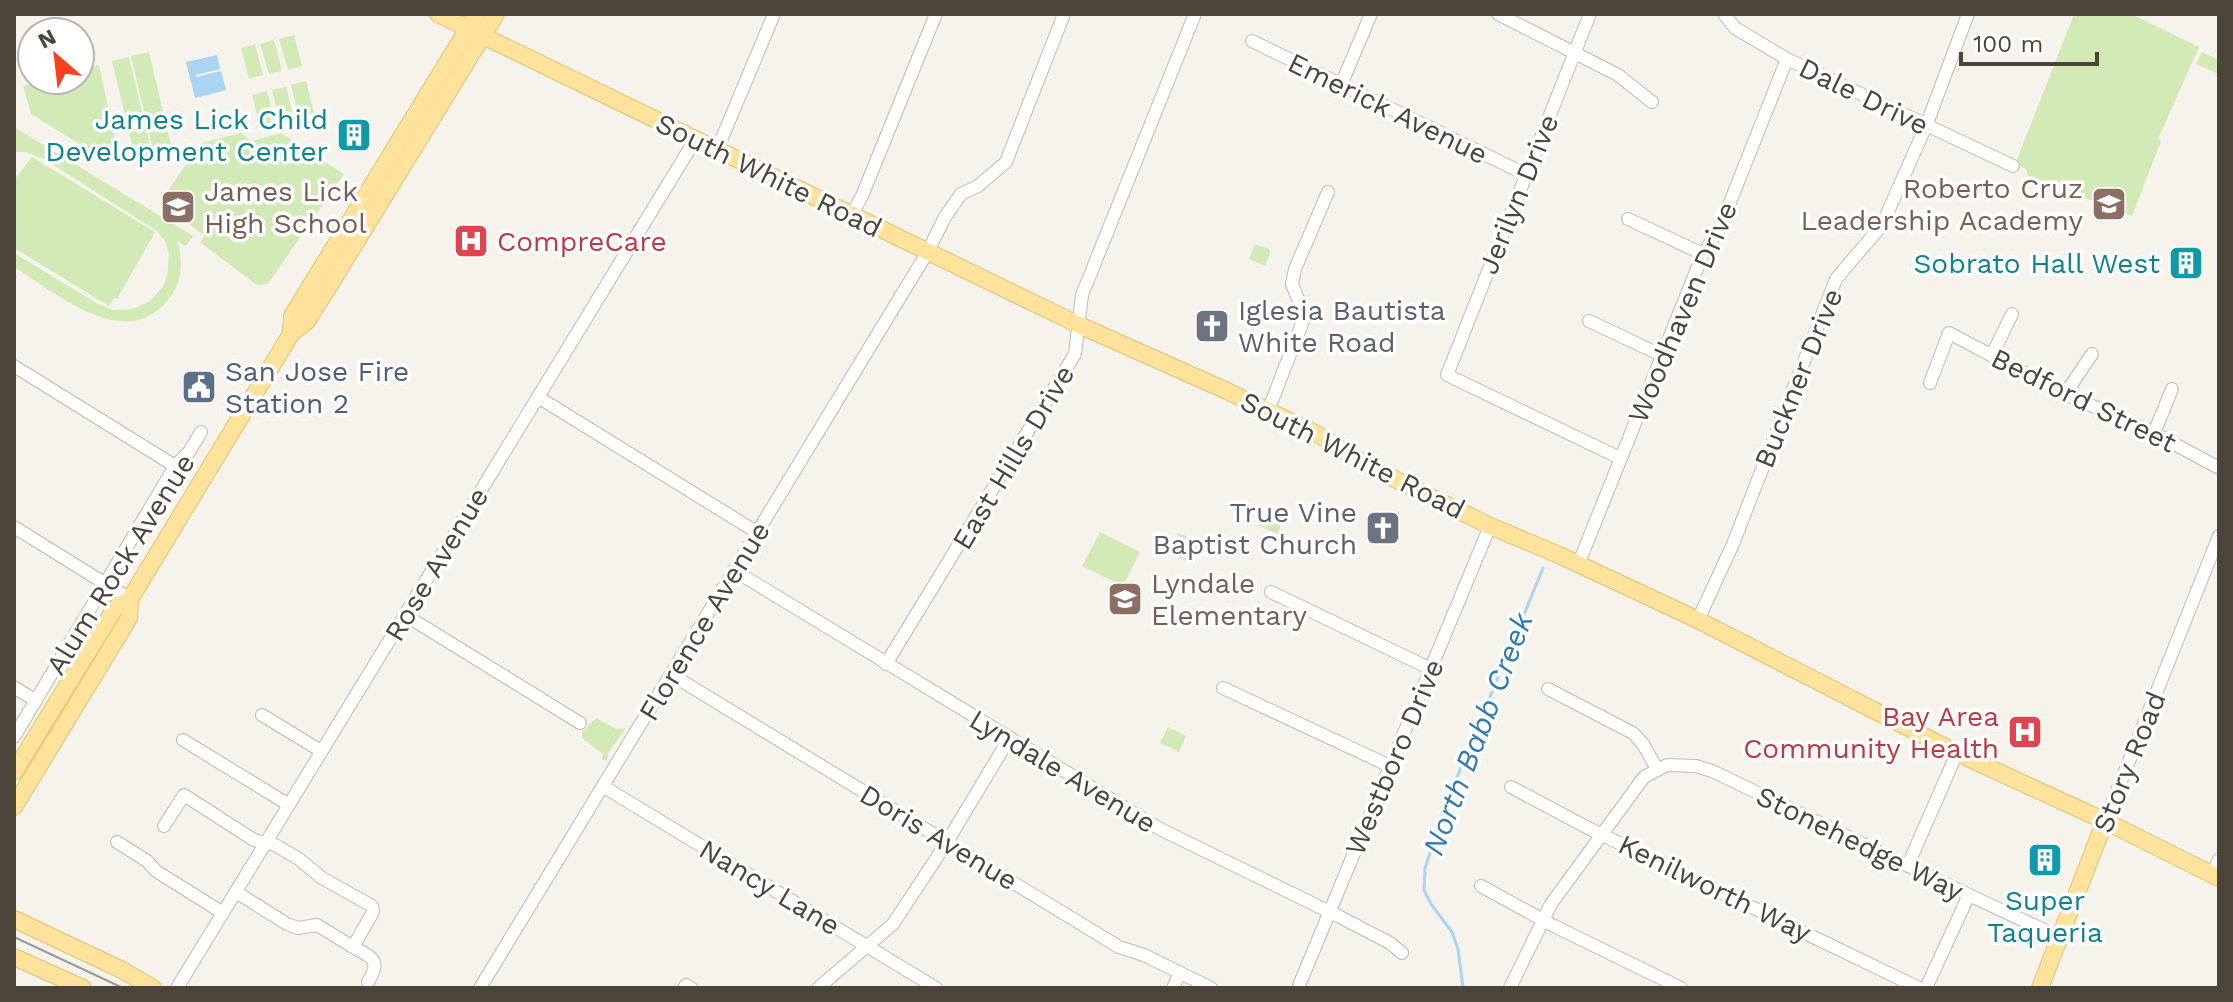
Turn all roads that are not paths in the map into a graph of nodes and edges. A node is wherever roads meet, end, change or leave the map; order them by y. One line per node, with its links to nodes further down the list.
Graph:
1 (438, 14): 12 (main road, South White Road)
2 (496, 14): 13 (main road, Alum Rock Avenue)
3 (774, 14): 21 (street)
4 (936, 14): 25 (street)
5 (1064, 14): 27 (street, Florence Avenue)
6 (1195, 14): 33 (street, East Hills Drive)
7 (1371, 14): 17 (street)
8 (1498, 14): 15 (street)
9 (1590, 14): 15 (street, Jerilyn Drive)
10 (1724, 14): 16 (street, Dale Drive)
11 (1968, 14): 19 (street, Buckner Drive)
12 (472, 21): 13 (main road, South White Road); 29 (main road, Alum Rock Avenue)
13 (485, 36): 20 (main road, South White Road); 30 (main road, Alum Rock Avenue)
14 (1252, 41): 17 (street, Emerick Avenue)
15 (1575, 51): 18 (street); 23 (street, Jerilyn Drive)
16 (1787, 59): 19 (street, Dale Drive); 28 (street, Woodhaven Drive)
17 (1341, 85): 23 (street, Emerick Avenue)
18 (1652, 102)
19 (1926, 126): 22 (street, Dale Drive); 59 (street, Buckner Drive)
20 (695, 140): 21 (main road, South White Road); 42 (street, Rose Avenue)
21 (717, 150): 25 (main road, South White Road)
22 (2013, 166)
23 (1525, 174): 46 (street, Jerilyn Drive)
24 (1328, 192): 43 (street)
25 (851, 216): 27 (main road, South White Road)
26 (1628, 219): 28 (street)
27 (927, 253): 33 (main road, South White Road); 51 (street, Florence Avenue)
28 (1703, 254): 36 (street, Woodhaven Drive)
29 (327, 259): 30 (main road); 34 (main road, Alum Rock Avenue)
30 (331, 283): 34 (main road, Alum Rock Avenue)
31 (2012, 314): 37 (street)
32 (1589, 321): 36 (street)
33 (1079, 325): 43 (main road, South White Road); 60 (street, East Hills Drive)
34 (291, 334): 57 (main road, Alum Rock Avenue)
35 (2092, 354): 41 (street)
36 (1661, 355): 46 (street, Woodhaven Drive)
37 (1992, 355): 39 (street, Bedford Street); 41 (street, Bedford Street)
38 (14, 366): 47 (street)
39 (1930, 383)
40 (2172, 389): 45 (street)
41 (2065, 394): 45 (street, Bedford Street)
42 (538, 397): 51 (street); 58 (street, Rose Avenue)
43 (1268, 411): 49 (main road, South White Road)
44 (201, 432): 47 (street, Alum Rock Avenue)
45 (2154, 433): 48 (street, Bedford Street)
46 (1620, 458): 53 (street, Woodhaven Drive)
47 (175, 466): 55 (street, Alum Rock Avenue)
48 (2219, 468)
49 (1490, 526): 53 (main road, South White Road); 61 (street, Westboro Drive)
50 (14, 527): 55 (street)
51 (758, 533): 54 (street, Florence Avenue)
52 (2218, 541): 83 (street, Story Road)
53 (1578, 565): 59 (main road, South White Road)
54 (735, 571): 60 (street, Lyndale Avenue); 63 (street, Florence Avenue)
55 (104, 582): 57 (street); 67 (street, Alum Rock Avenue)
56 (1271, 592): 61 (street)
57 (130, 599): 62 (main road, Alum Rock Avenue); 71 (main road, Alum Rock Avenue)
58 (405, 615): 69 (street); 74 (street, Rose Avenue)
59 (1698, 620): 75 (main road, South White Road)
60 (886, 664): 72 (street, Lyndale Avenue)
61 (1431, 669): 76 (street, Westboro Drive)
62 (76, 672): 71 (main road); 78 (main road, Alum Rock Avenue)
63 (672, 675): 79 (street, Florence Avenue); 88 (street, Doris Avenue)
64 (14, 687): 67 (street)
65 (1223, 688): 76 (street)
66 (1548, 689): 77 (street)
67 (36, 701): 70 (street, Alum Rock Avenue)
68 (262, 715): 74 (street)
69 (580, 723)
70 (14, 737)
71 (55, 737): 82 (main road, Alum Rock Avenue)
72 (1009, 739): 88 (street); 95 (street, Lyndale Avenue)
73 (183, 740): 81 (street)
74 (321, 751): 81 (street, Rose Avenue)
75 (1957, 753): 83 (main road, South White Road); 90 (street)
76 (1392, 767): 95 (street, Westboro Drive)
77 (1657, 769): 85 (street); 90 (street, Stonehedge Way)
78 (14, 772)
79 (604, 787): 101 (street, Nancy Lane); 109 (street, Florence Avenue)
80 (1511, 787): 85 (street, Kenilworth Way)
81 (289, 805): 87 (street, Rose Avenue)
82 (14, 807)
83 (2105, 821): 91 (main road, South White Road); 99 (main road, Story Road)
84 (164, 826): 87 (street)
85 (1601, 833): 98 (street); 119 (street, Kenilworth Way)
86 (117, 842): 96 (street)
87 (266, 842): 93 (street, Rose Avenue); 100 (street)
88 (947, 842): 101 (street); 104 (street, Doris Avenue)
89 (2219, 859): 91 (street)
90 (1908, 865): 94 (street, Stonehedge Way)
91 (2216, 877)
92 (1481, 886): 98 (street)
93 (236, 892): 96 (street, Rose Avenue); 100 (street)
94 (1968, 897): 99 (street, Stonehedge Way); 120 (street)
95 (1329, 912): 102 (street, Lyndale Avenue); 116 (street, Westboro Drive)
96 (223, 913): 108 (street, Rose Avenue)
97 (14, 919): 107 (main road)
98 (1542, 920): 117 (street); 118 (street)
99 (2060, 937): 121 (main road, Story Road)
100 (353, 947): 105 (street)
101 (868, 947): 112 (street); 113 (street, Nancy Lane)
102 (1402, 953)
103 (14, 957): 106 (main road)
104 (1180, 973): 114 (street); 115 (street, Doris Avenue)
105 (368, 982)
106 (83, 988)
107 (153, 988)
108 (177, 988)
109 (480, 988)
110 (684, 988): 111 (street)
111 (691, 988)
112 (818, 988)
113 (936, 988)
114 (1173, 988)
115 (1211, 988)
116 (1298, 988)
117 (1510, 988)
118 (1681, 988)
119 (1919, 988)
120 (1926, 988)
121 (2040, 988)

